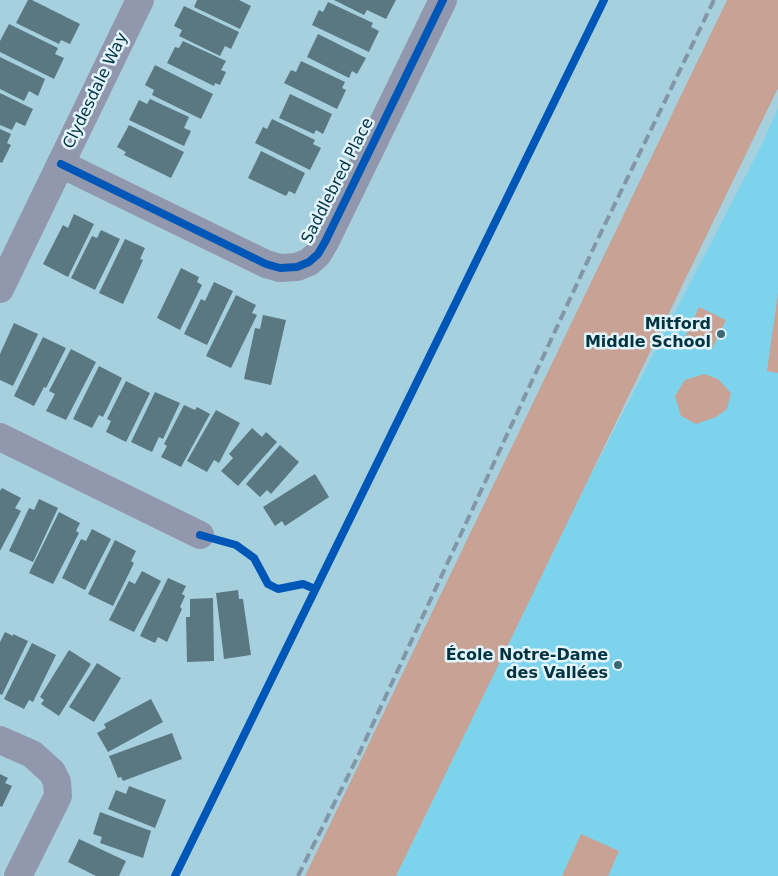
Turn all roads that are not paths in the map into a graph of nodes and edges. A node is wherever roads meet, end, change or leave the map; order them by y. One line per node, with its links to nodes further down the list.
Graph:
1 (140, 0): 3 (street, Clydesdale Way)
2 (443, 0): 3 (street, Saddlebred Place)
3 (61, 164): 4 (street, Clydesdale Way)
4 (0, 289)
5 (0, 437): 6 (street)
6 (200, 536)
7 (0, 740): 8 (street)
8 (18, 876)

